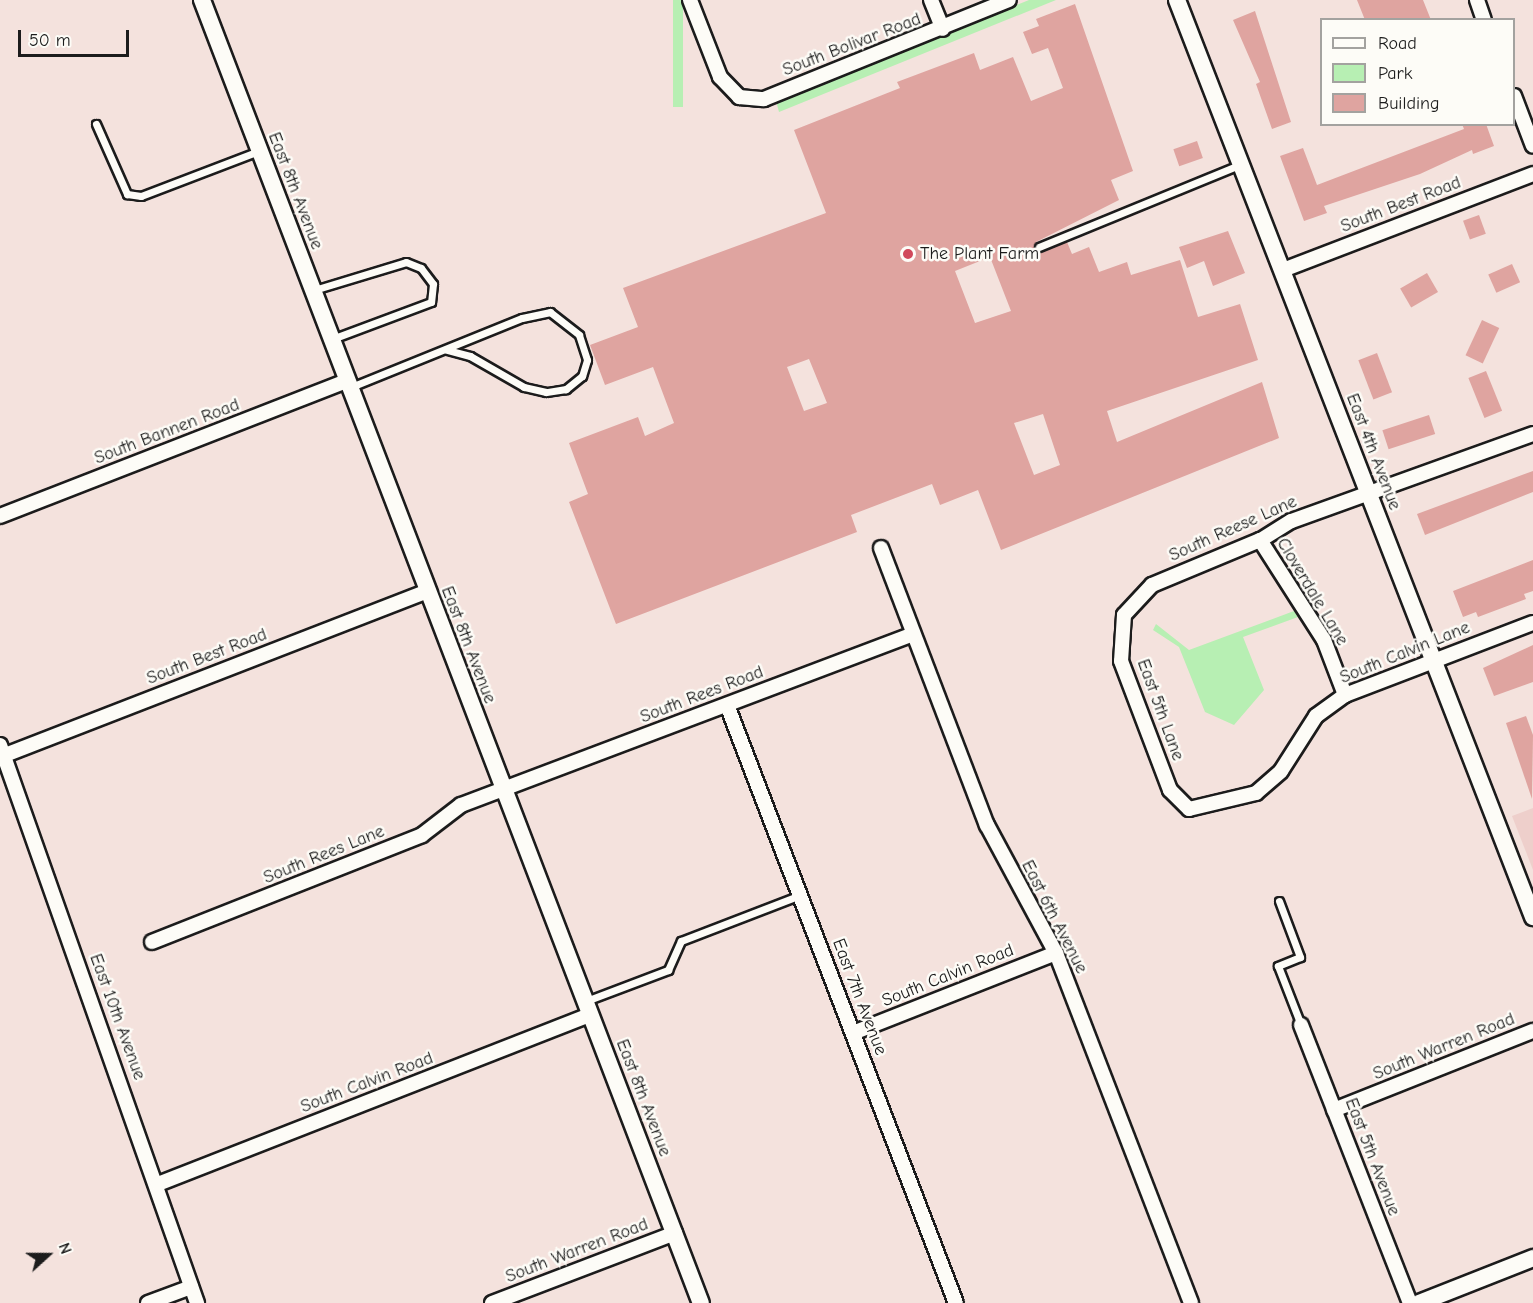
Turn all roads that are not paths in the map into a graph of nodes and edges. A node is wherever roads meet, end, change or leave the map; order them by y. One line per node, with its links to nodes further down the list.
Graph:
1 (202, 0): 12 (street, East 8th Avenue)
2 (690, 0): 8 (street, South Bolivar Road)
3 (931, 0): 8 (street)
4 (1009, 0): 8 (street, South Bolivar Road)
5 (1177, 0): 13 (street, East 4th Avenue)
6 (1477, 0): 7 (street)
7 (1483, 18)
8 (943, 29)
9 (1515, 99): 11 (street)
10 (96, 124): 12 (lane)
11 (1533, 146)
12 (259, 151): 17 (street, East 8th Avenue)
13 (1241, 164): 15 (lane); 16 (street, East 4th Avenue)
14 (1533, 174): 16 (street, South Best Road)
15 (1039, 247)
16 (1283, 270): 22 (street, East 4th Avenue)
17 (312, 291): 18 (street, East 8th Avenue); 18 (lane)
18 (331, 340): 20 (street, East 8th Avenue)
19 (447, 350): 19 (lane); 20 (lane)
20 (347, 384): 23 (street, South Bannen Road); 26 (street, East 8th Avenue)
21 (1533, 434): 22 (street, South Reese Lane)
22 (1369, 497): 24 (street, South Reese Lane); 30 (street, East 4th Avenue)
23 (0, 516)
24 (1260, 540): 27 (street, South Reese Lane); 31 (street, Cloverdale Lane)
25 (881, 548): 29 (street, East 6th Avenue)
26 (427, 591): 33 (street, South Best Road); 34 (street, East 8th Avenue)
27 (1124, 615): 35 (street, East 5th Lane)
28 (1533, 623): 30 (street, South Calvin Lane)
29 (914, 634): 32 (street, South Rees Road); 40 (street, East 6th Avenue)
30 (1434, 661): 31 (street, South Calvin Lane); 38 (street, East 4th Avenue)
31 (1345, 695): 35 (street, South Calvin Lane)
32 (727, 705): 34 (street, South Rees Road); 36 (street, East 7th Avenue)
33 (1, 752): 46 (street, East 10th Avenue)
34 (503, 790): 39 (street, South Rees Lane); 41 (street, East 8th Avenue)
35 (1189, 809)
36 (800, 895): 41 (lane); 44 (street, East 7th Avenue)
37 (1279, 901): 42 (lane)
38 (1533, 917)
39 (152, 942)
40 (1056, 952): 44 (street, South Calvin Road); 55 (street, East 6th Avenue)
41 (587, 1008): 46 (street, South Calvin Road); 47 (street, East 8th Avenue)
42 (1301, 1024): 45 (street, East 5th Avenue)
43 (1533, 1031): 45 (street, South Warren Road)
44 (853, 1033): 54 (street, East 7th Avenue)
45 (1334, 1110): 56 (street, East 5th Avenue)
46 (158, 1184): 49 (street, East 10th Avenue)
47 (675, 1233): 52 (street, South Warren Road); 53 (street, East 8th Avenue)
48 (1533, 1258): 57 (street)
49 (191, 1287): 50 (street); 51 (street, East 10th Avenue)
50 (148, 1303)
51 (197, 1303)
52 (492, 1303)
53 (701, 1303)
54 (956, 1303)
55 (1191, 1303)
56 (1410, 1303)
57 (1419, 1303)

